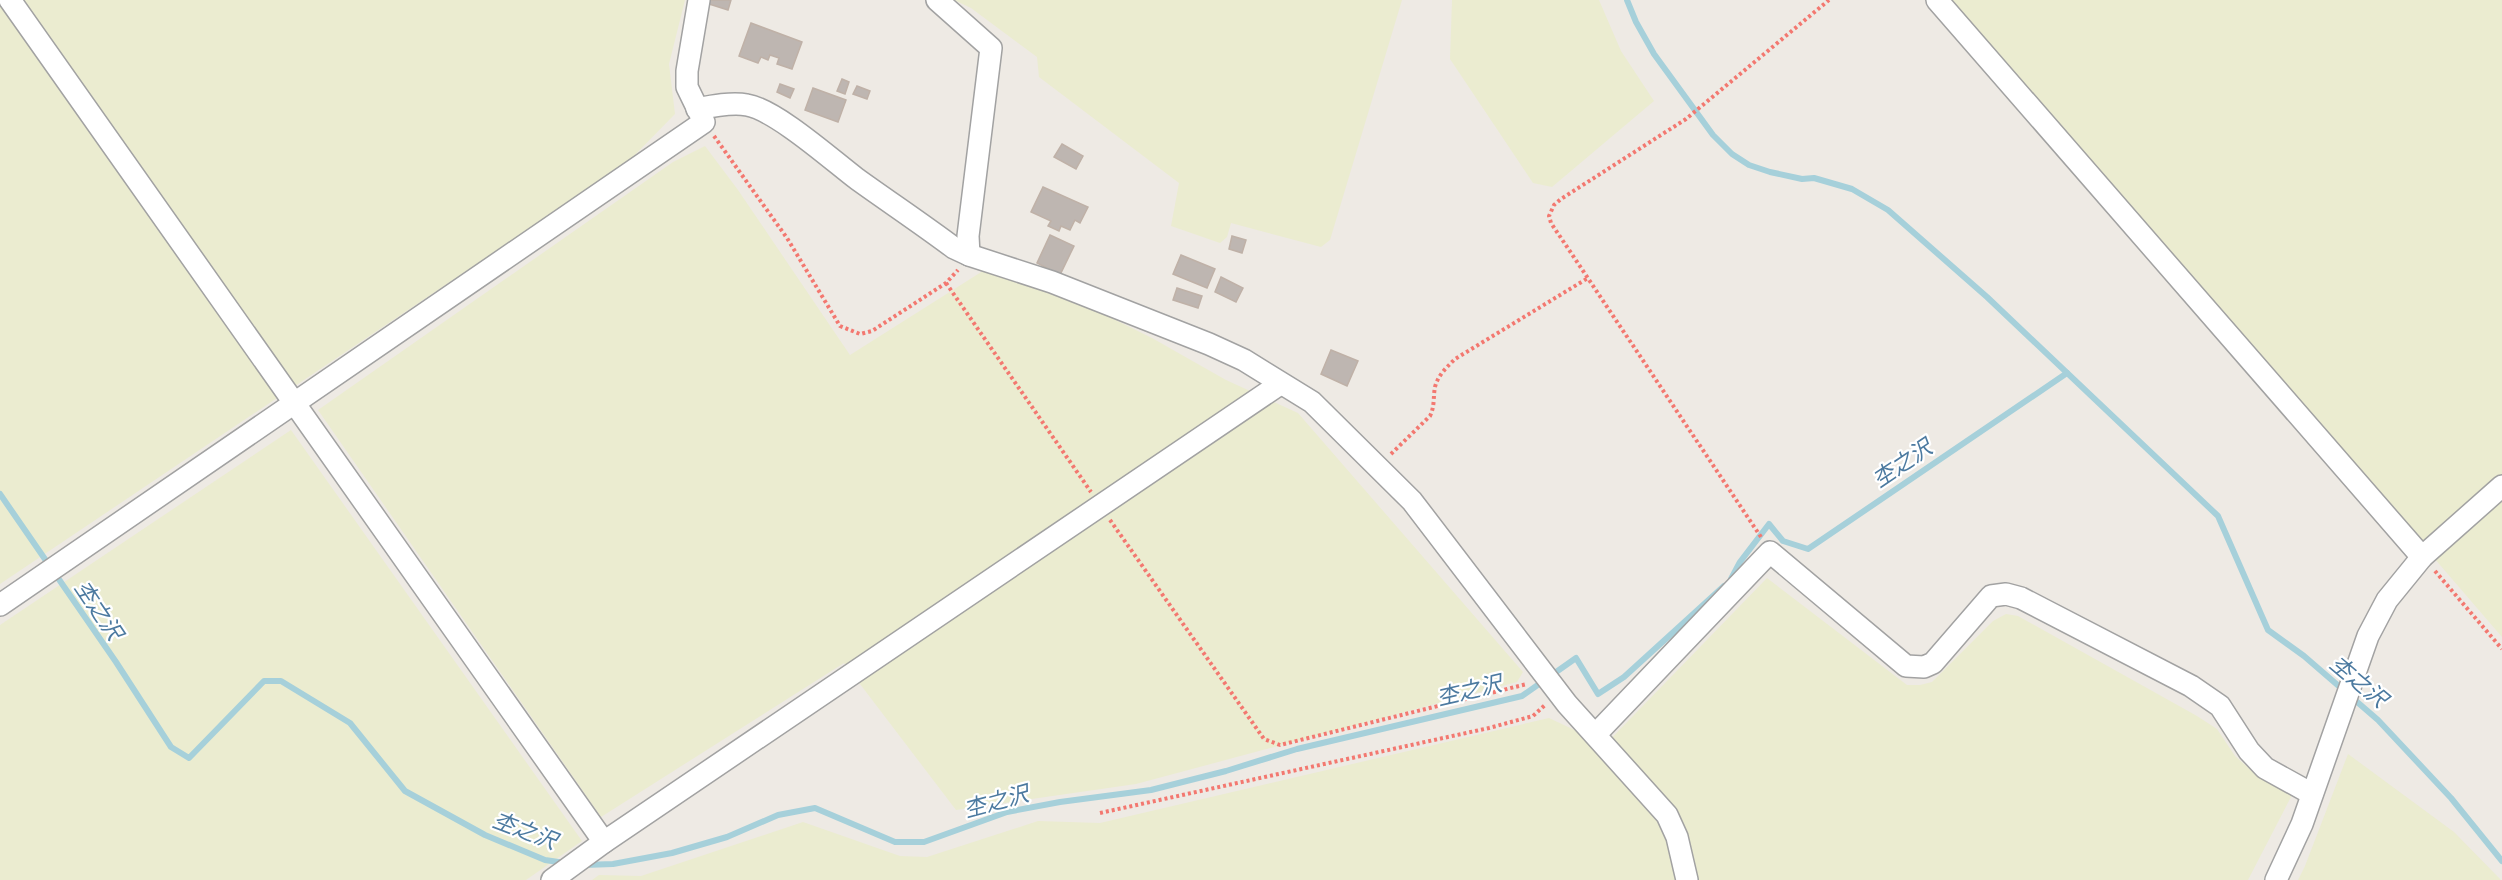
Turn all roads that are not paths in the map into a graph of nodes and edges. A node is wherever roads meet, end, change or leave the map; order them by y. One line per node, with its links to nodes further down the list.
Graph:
1 (10, 0): 8 (street)
2 (699, 0): 5 (street)
3 (937, 0): 6 (street)
4 (1937, 0): 10 (street)
5 (701, 115): 6 (street); 8 (street)
6 (969, 255): 7 (street)
7 (1280, 384): 12 (street); 14 (street)
8 (294, 405): 11 (street); 14 (street)
9 (2502, 486): 10 (street)
10 (2422, 557): 13 (street)
11 (0, 605)
12 (1596, 734): 13 (street); 16 (street)
13 (2312, 794): 17 (street)
14 (604, 842): 15 (street)
15 (552, 880)
16 (1687, 880)
17 (2276, 880)

